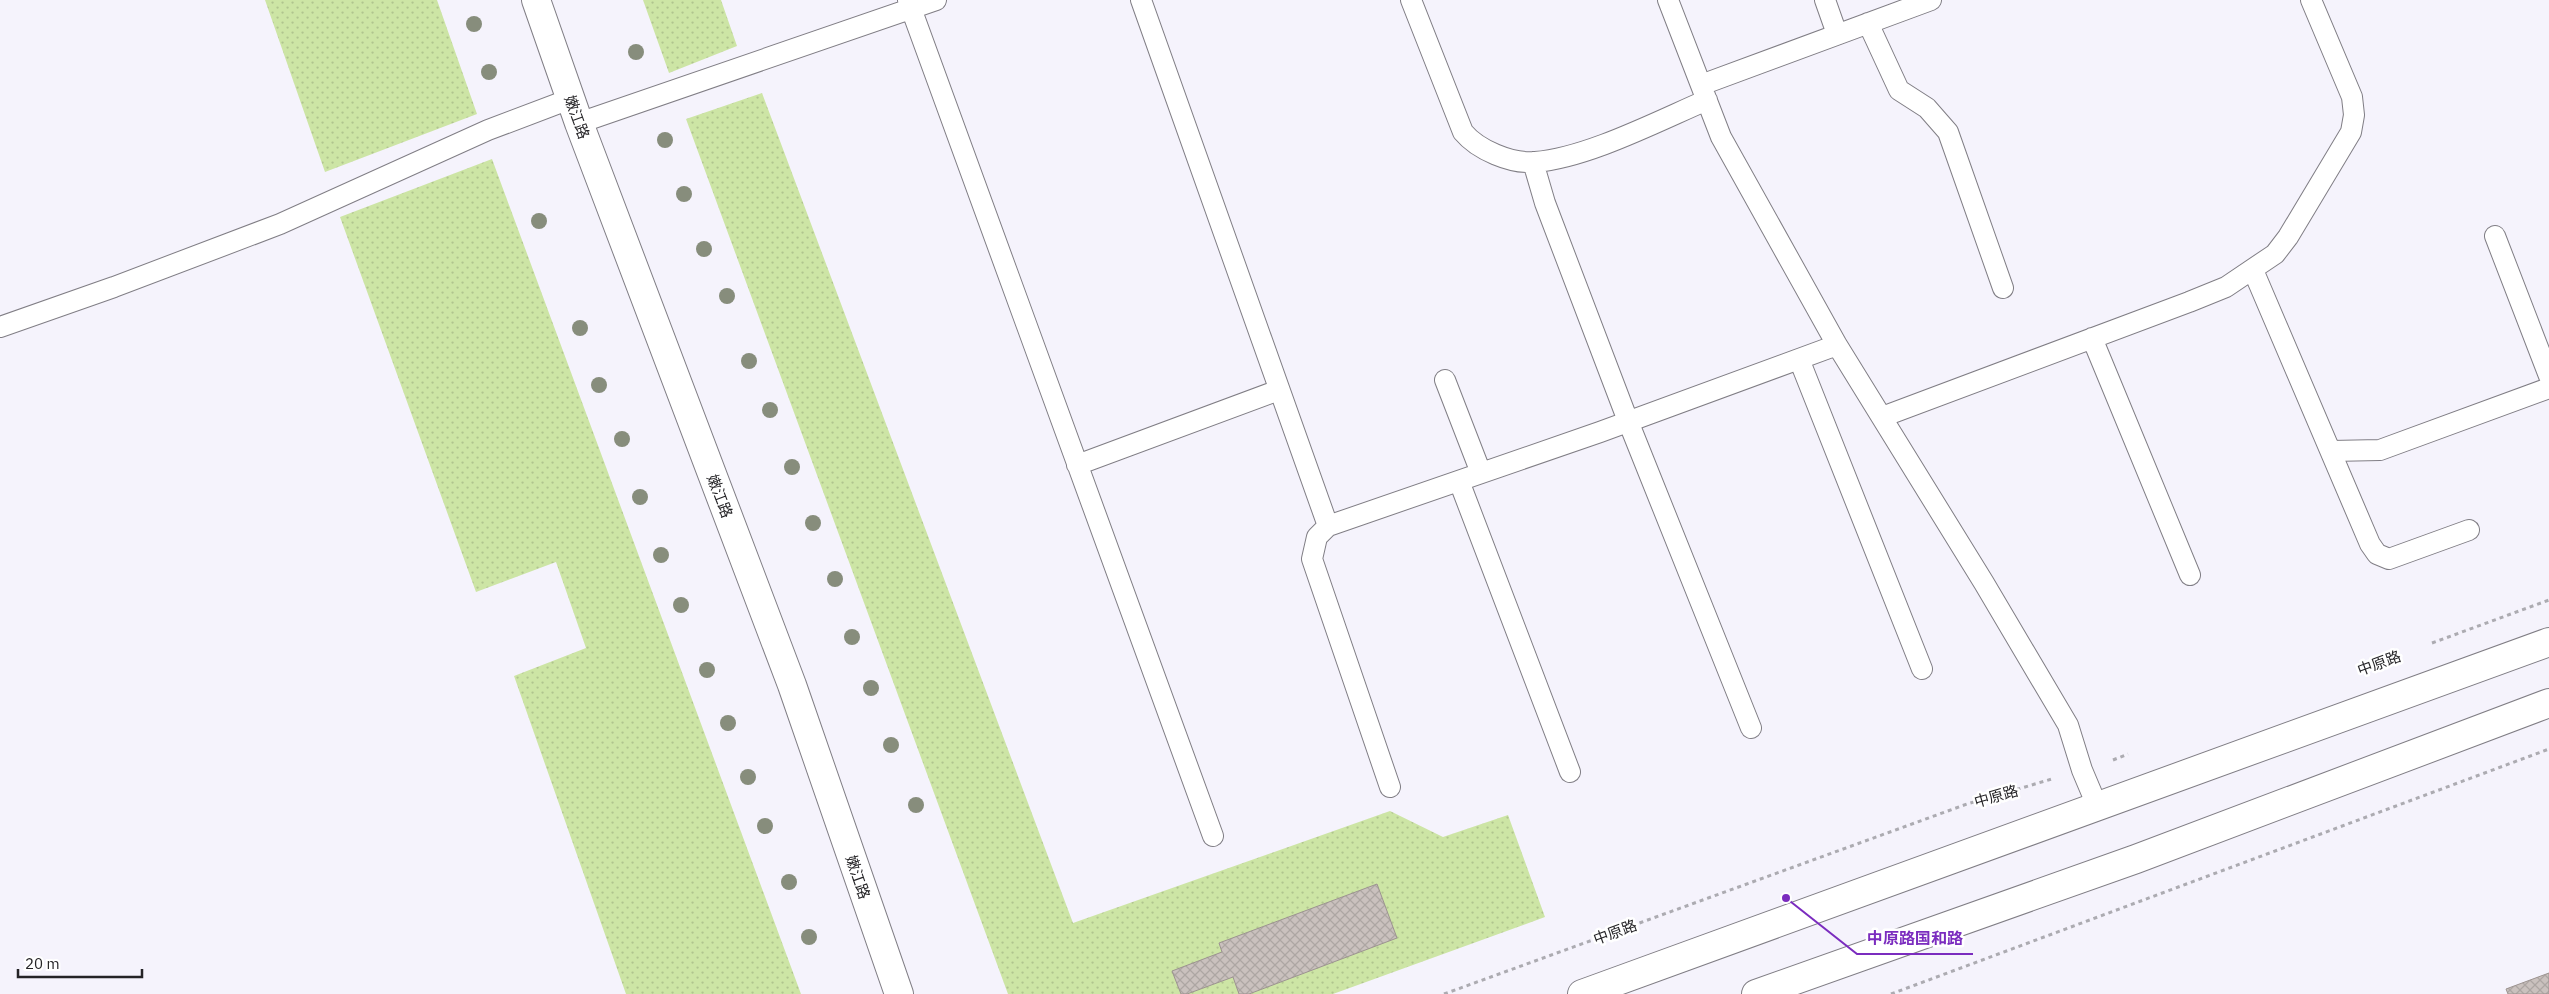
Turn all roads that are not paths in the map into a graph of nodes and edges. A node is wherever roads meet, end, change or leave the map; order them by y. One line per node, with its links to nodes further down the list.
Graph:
1 (536, 0): 13 (main road, 嫩江路)
2 (936, 0): 9 (lane)
3 (1140, 0): 25 (lane)
4 (1411, 0): 14 (lane)
5 (1668, 0): 12 (lane)
6 (1825, 0): 11 (lane)
7 (1931, 0): 10 (lane)
8 (2311, 0): 16 (lane)
9 (909, 4): 13 (lane); 29 (lane)
10 (1868, 23): 11 (lane); 17 (lane)
11 (1837, 34): 12 (lane)
12 (1704, 93): 14 (lane); 20 (lane)
13 (575, 111): 18 (lane); 43 (main road, 嫩江路)
14 (1533, 162): 27 (lane)
15 (2495, 236): 22 (lane)
16 (2253, 270): 19 (lane); 28 (lane)
17 (2003, 288)
18 (0, 327)
19 (2092, 338): 26 (lane); 34 (lane)
20 (1838, 345): 21 (lane); 26 (lane)
21 (1799, 359): 27 (lane); 36 (lane)
22 (2549, 376)
23 (1445, 380): 30 (lane)
24 (2549, 388): 28 (lane)
25 (1279, 390): 29 (lane); 32 (lane)
26 (1882, 417): 41 (lane)
27 (1628, 421): 30 (lane); 38 (lane)
28 (2331, 451): 33 (lane)
29 (1077, 465): 42 (lane)
30 (1481, 473): 31 (lane)
31 (1459, 481): 32 (lane); 39 (lane)
32 (1328, 526): 40 (lane)
33 (2469, 530)
34 (2190, 575)
35 (2549, 642): 41 (main road)
36 (1922, 670)
37 (2549, 703): 45 (main road)
38 (1751, 728)
39 (1570, 772)
40 (1390, 787)
41 (2098, 808): 44 (main road)
42 (1213, 836)
43 (899, 994)
44 (1582, 994)
45 (1756, 994)

